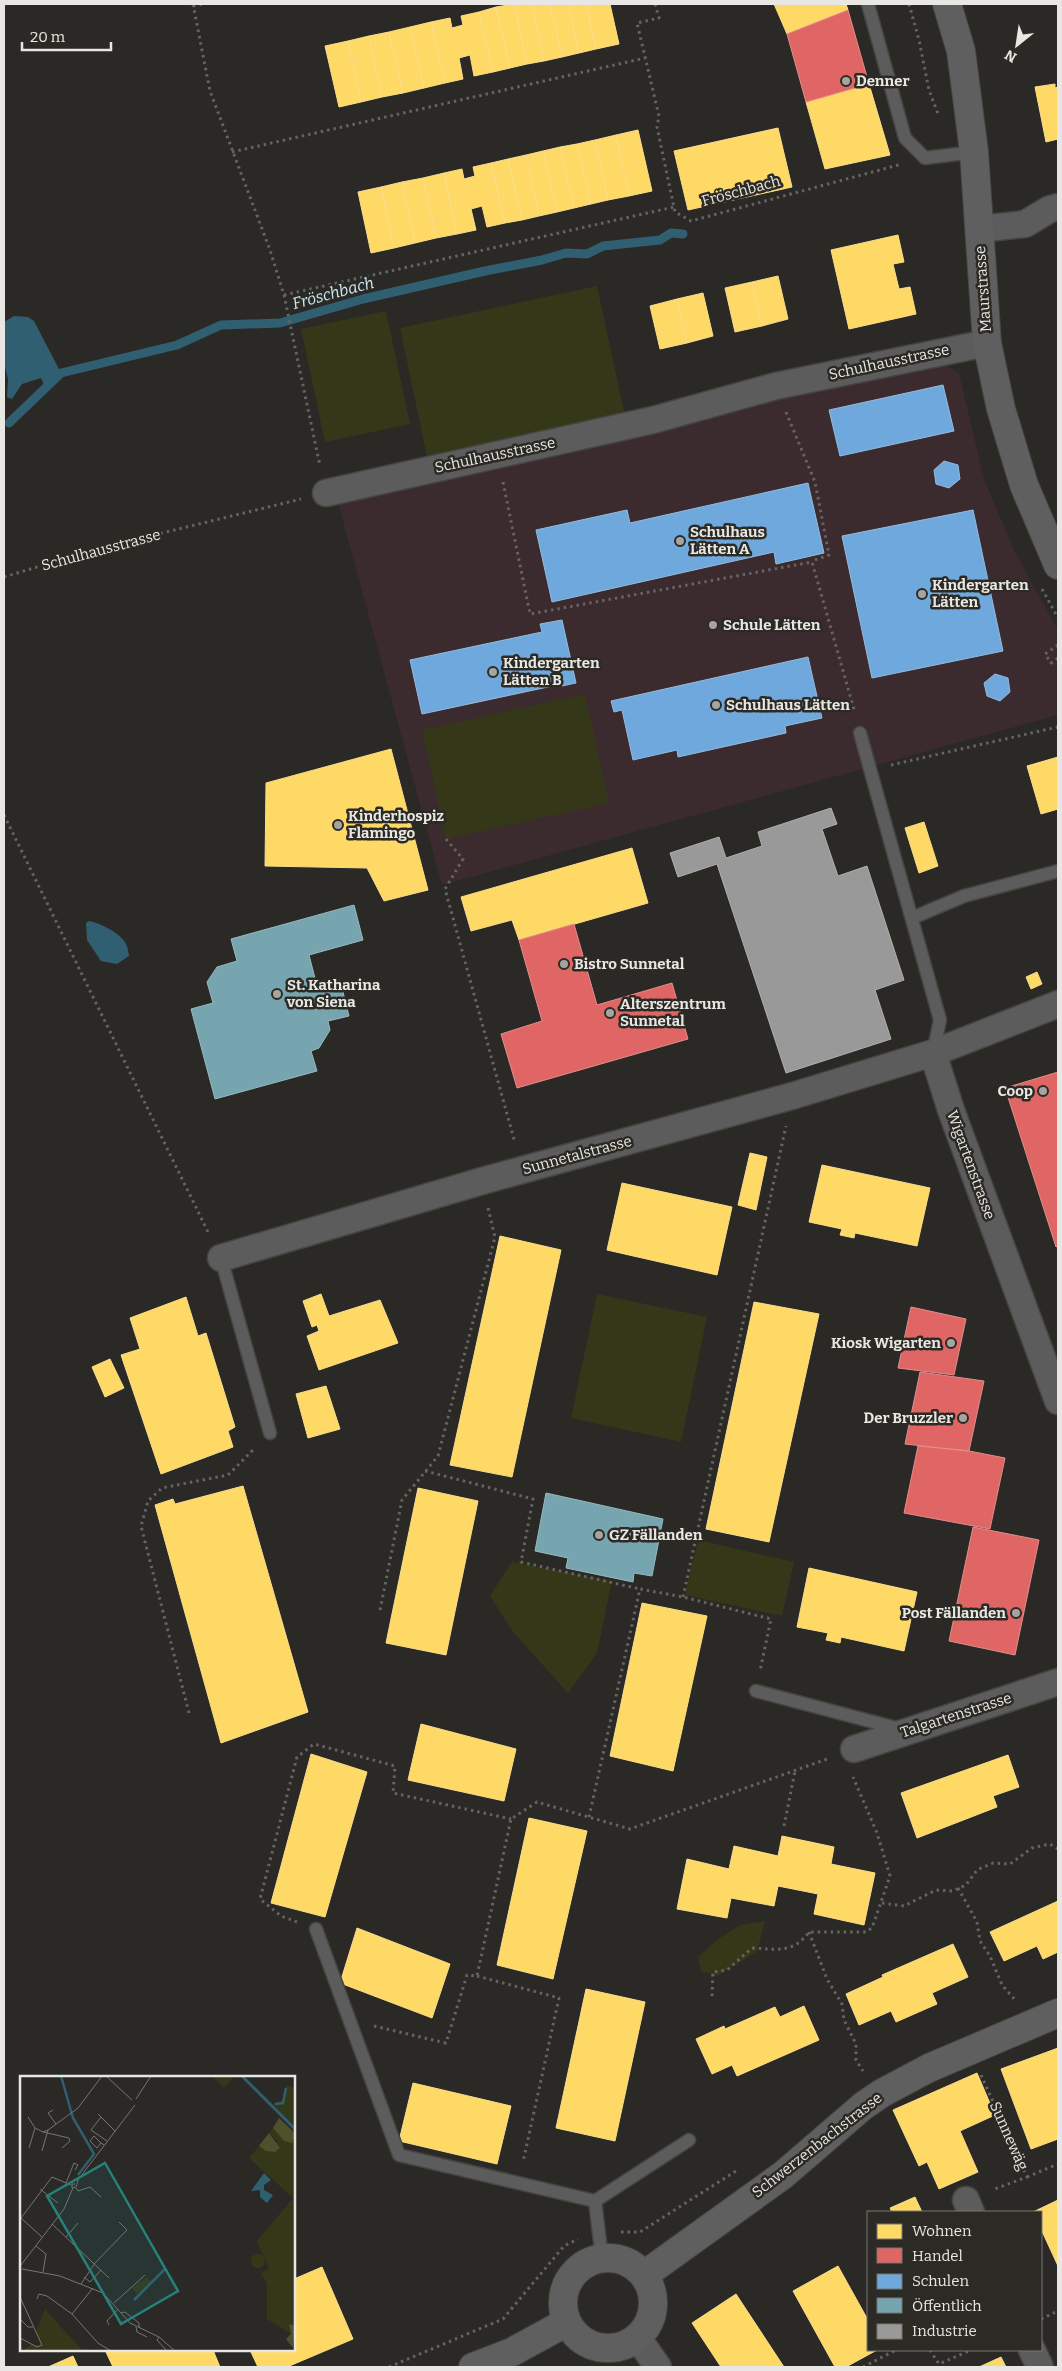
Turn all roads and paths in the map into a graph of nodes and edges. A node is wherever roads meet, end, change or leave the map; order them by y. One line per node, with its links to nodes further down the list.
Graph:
1 (204, 4): 5 (path)
2 (655, 4): 6 (path)
3 (868, 4): 9 (lane)
4 (947, 4): 8 (main road, Maurstrasse)
5 (193, 5): 7 (path)
6 (645, 58): 7 (path); 10 (path)
7 (232, 152): 13 (path)
8 (974, 152): 9 (lane); 12 (main road, Maurstrasse)
9 (925, 158): 10 (path, Fröschbach)
10 (674, 207): 13 (path)
11 (1058, 207): 12 (street)
12 (979, 229): 14 (main road, Maurstrasse)
13 (284, 295): 17 (path)
14 (987, 342): 15 (street, Schulhausstrasse); 19 (main road, Maurstrasse)
15 (776, 386): 16 (street, Schulhausstrasse); 18 (path)
16 (497, 454): 17 (street, Schulhausstrasse); 18 (path)
17 (326, 493): 20 (path, Schulhausstrasse)
18 (812, 562): 24 (path)
19 (1058, 565)
20 (4, 577)
21 (1058, 645): 22 (path)
22 (1058, 658)
23 (1058, 727): 25 (path)
24 (860, 733): 25 (lane)
25 (870, 770): 29 (lane)
26 (4, 815): 35 (path)
27 (446, 839): 33 (path)
28 (1058, 871): 29 (lane)
29 (912, 918): 31 (lane)
30 (1058, 1004): 31 (street)
31 (933, 1053): 32 (street, Sunnetalstrasse); 36 (street, Wigartenstrasse)
32 (792, 1096): 33 (street, Sunnetalstrasse); 40 (path)
33 (524, 1169): 34 (street, Sunnetalstrasse)
34 (482, 1181): 35 (street, Sunnetalstrasse); 38 (path)
35 (220, 1258): 37 (lane)
36 (1058, 1401)
37 (270, 1433): 44 (path)
38 (426, 1471): 39 (path); 41 (path)
39 (640, 1589): 40 (path); 48 (path)
40 (684, 1597): 43 (path)
41 (380, 1610)
42 (1058, 1682): 45 (street, Talgartenstrasse)
43 (756, 1691): 45 (lane)
44 (189, 1712)
45 (907, 1731): 46 (street, Talgartenstrasse)
46 (849, 1751): 47 (path); 53 (path)
47 (795, 1770): 48 (path); 50 (path)
48 (589, 1817): 49 (path)
49 (511, 1819): 54 (path); 56 (path)
50 (784, 1826)
51 (1058, 1850): 52 (path)
52 (958, 1888): 53 (path); 58 (path)
53 (882, 1903): 55 (path)
54 (316, 1930): 60 (lane)
55 (809, 1932): 57 (path); 62 (path)
56 (477, 1976): 60 (path); 67 (path)
57 (712, 1996)
58 (1020, 2005)
59 (1058, 2013): 61 (main road, Schwerzenbachstrasse)
60 (349, 2020): 67 (lane)
61 (970, 2051): 66 (path, Sunnewäg); 71 (main road, Schwerzenbachstrasse)
62 (868, 2078)
63 (689, 2140): 68 (lane)
64 (1058, 2164): 66 (path)
65 (740, 2169): 70 (path)
66 (1027, 2177): 69 (path, Sunnewäg)
67 (519, 2182): 68 (lane)
68 (595, 2201): 70 (lane)
69 (968, 2206)
70 (601, 2246): 71 (main road); 74 (main road); 80 (path)
71 (644, 2275): 75 (main road)
72 (1058, 2311): 73 (path)
73 (1042, 2319)
74 (567, 2322): 75 (main road); 81 (main road)
75 (637, 2337): 82 (street)
76 (894, 2351): 83 (path)
77 (931, 2351): 78 (path)
78 (969, 2351)
79 (1032, 2351): 84 (street)
80 (389, 2367)
81 (473, 2367)
82 (658, 2367)
83 (863, 2367)
84 (1040, 2367)

